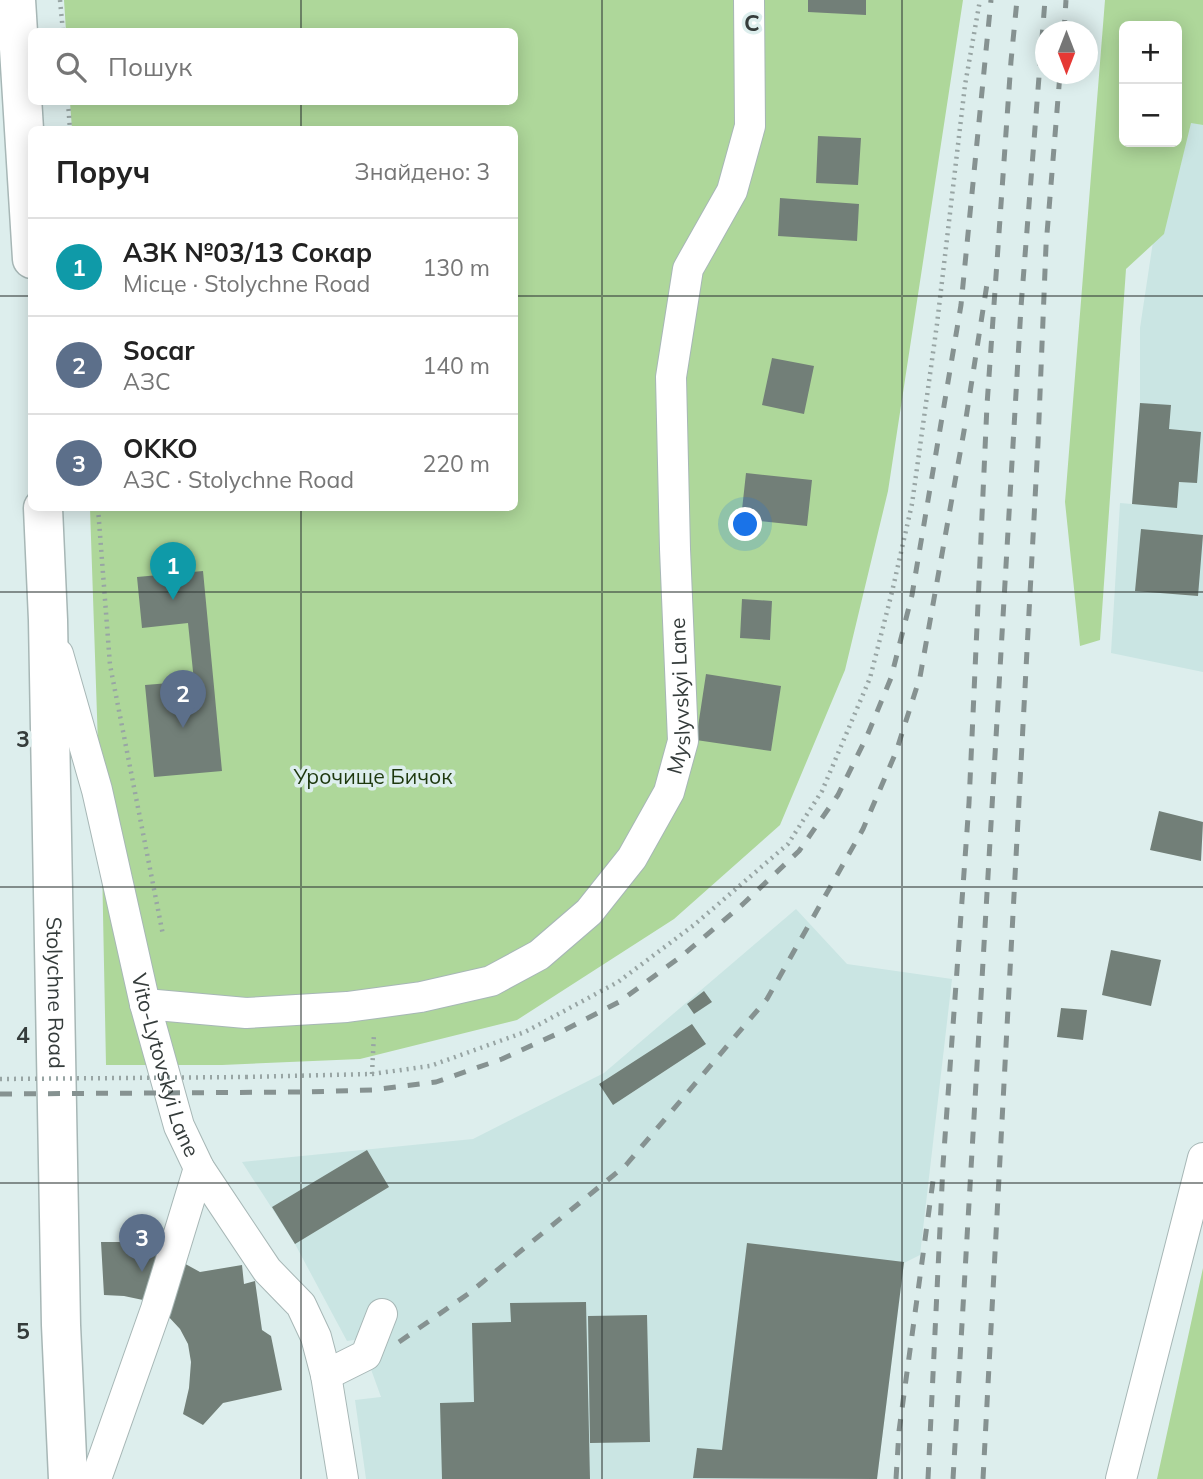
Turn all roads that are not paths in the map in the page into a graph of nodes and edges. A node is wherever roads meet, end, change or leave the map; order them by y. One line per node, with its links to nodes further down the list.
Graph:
1 (16, 0): 3 (highway)
2 (749, 0): 6 (street, Myslyvskyi Lane)
3 (28, 194)
4 (43, 511): 5 (highway, Stolychne Road)
5 (48, 620): 6 (street, Vito-Lytovskyi Lane); 11 (highway, Stolychne Road)
6 (145, 1004): 8 (street, Vito-Lytovskyi Lane)
7 (1203, 1158): 14 (street)
8 (199, 1168): 10 (street, Vito-Lytovskyi Lane); 12 (street)
9 (382, 1314): 10 (street)
10 (326, 1374): 13 (street, Vito-Lytovskyi Lane)
11 (68, 1479)
12 (96, 1479)
13 (343, 1479)
14 (1121, 1479)

